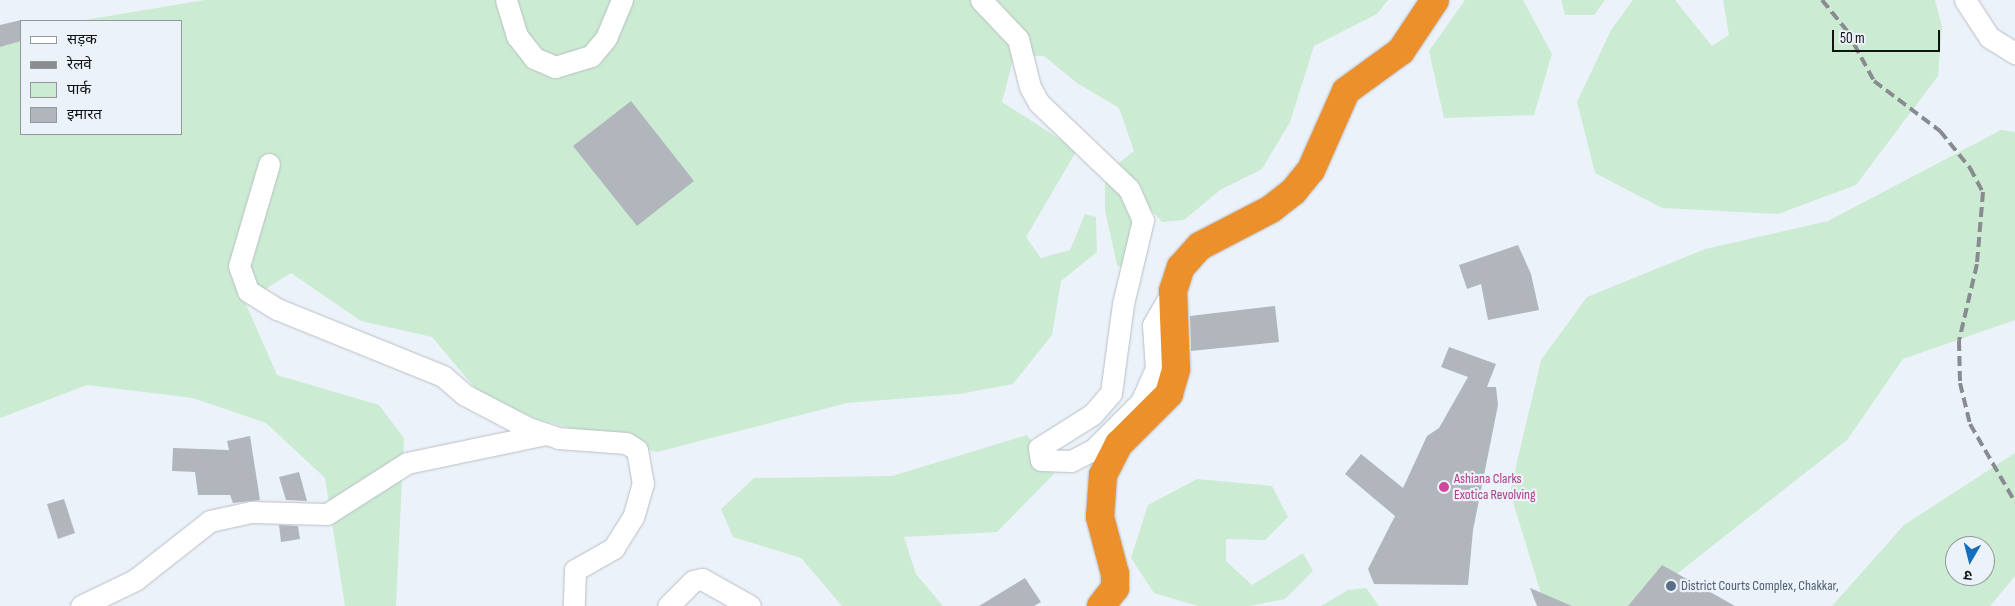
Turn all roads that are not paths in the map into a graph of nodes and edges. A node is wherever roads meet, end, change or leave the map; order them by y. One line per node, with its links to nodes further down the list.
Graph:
1 (506, 0): 2 (street)
2 (622, 0)
3 (981, 0): 8 (street)
4 (1435, 0): 8 (highway)
5 (1965, 0): 6 (street)
6 (2015, 53)
7 (269, 164): 9 (street)
8 (1173, 291): 14 (highway)
9 (546, 434): 10 (street); 11 (street)
10 (82, 606)
11 (574, 606)
12 (668, 606): 13 (street)
13 (750, 606)
14 (1101, 606)

